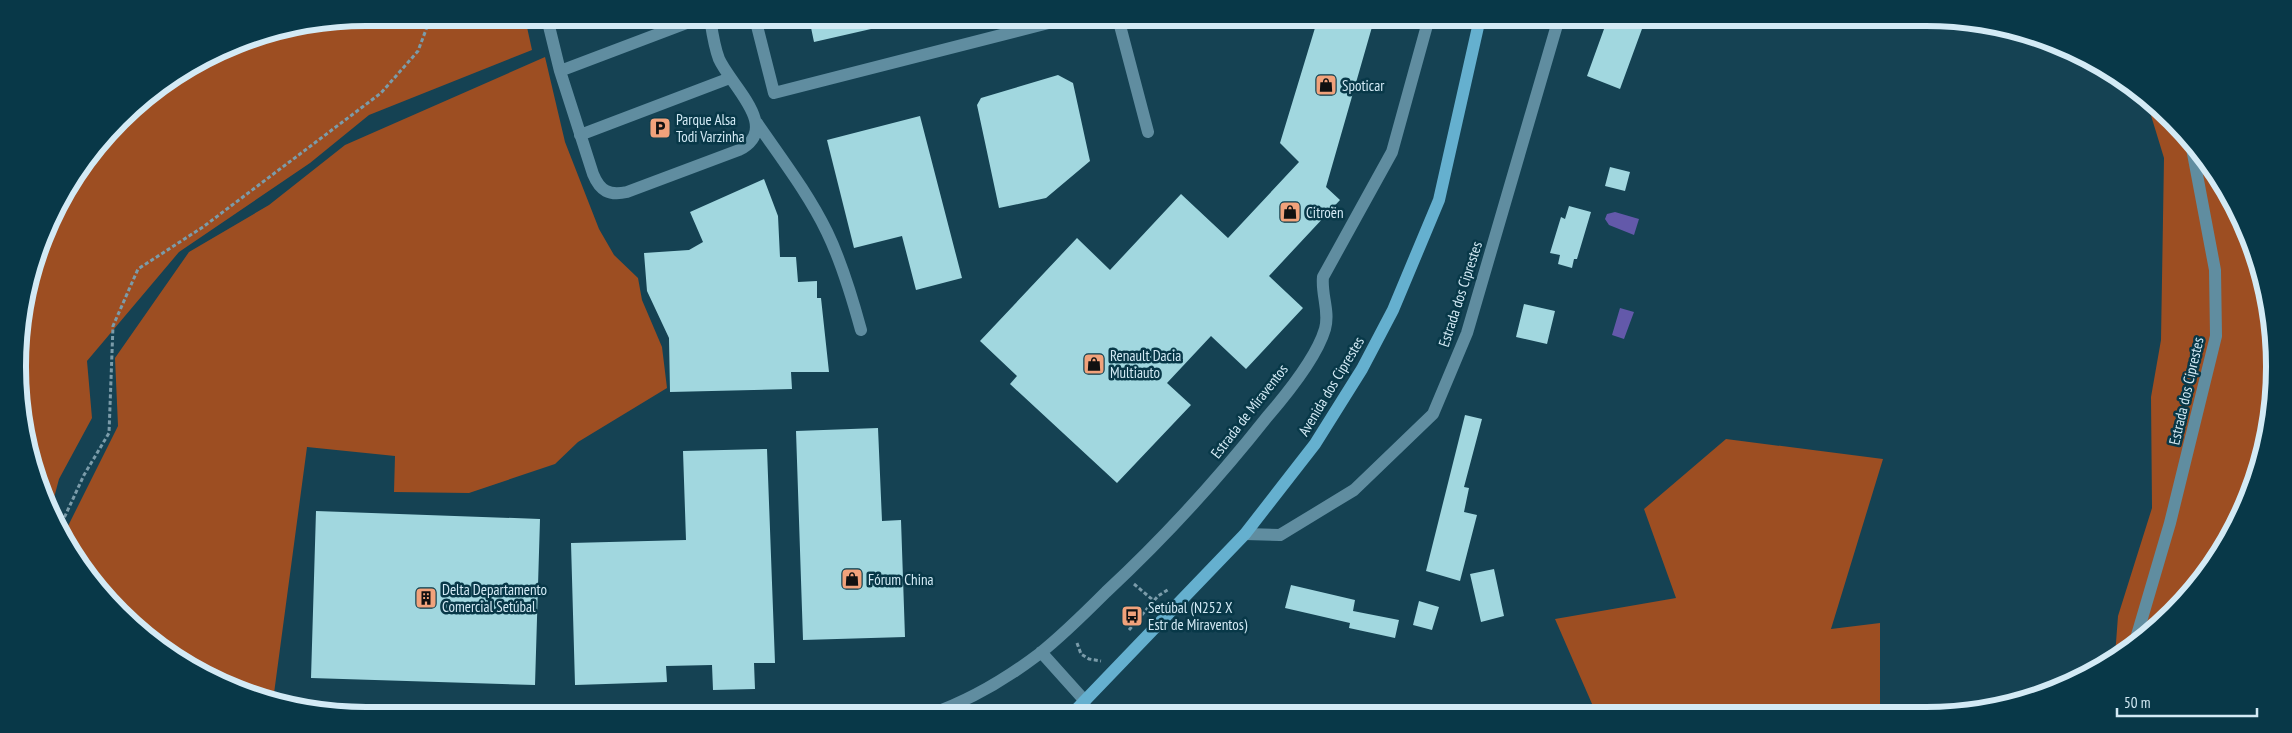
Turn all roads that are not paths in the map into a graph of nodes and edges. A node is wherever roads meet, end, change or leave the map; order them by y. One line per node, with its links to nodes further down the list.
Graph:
1 (549, 26): 10 (street)
2 (679, 26): 10 (street)
3 (712, 26): 11 (street)
4 (757, 26): 5 (street)
5 (1037, 26)
6 (1120, 26): 13 (street)
7 (1427, 26): 19 (street, Estrada de Miraventos)
8 (1478, 26): 17 (main road, Avenida dos Ciprestes)
9 (1557, 26): 17 (street, Estrada dos Ciprestes)
10 (560, 71): 14 (street)
11 (730, 78): 12 (street); 14 (street)
12 (757, 122): 14 (street); 16 (street)
13 (1148, 132)
14 (580, 135)
15 (2194, 157): 18 (street, Estrada dos Ciprestes)
16 (861, 330)
17 (1245, 534): 20 (main road, Avenida dos Ciprestes)
18 (2138, 632)
19 (1041, 652): 20 (street); 21 (street, Estrada de Miraventos)
20 (1085, 701): 22 (main road, Avenida dos Ciprestes)
21 (947, 707)
22 (1079, 707)

